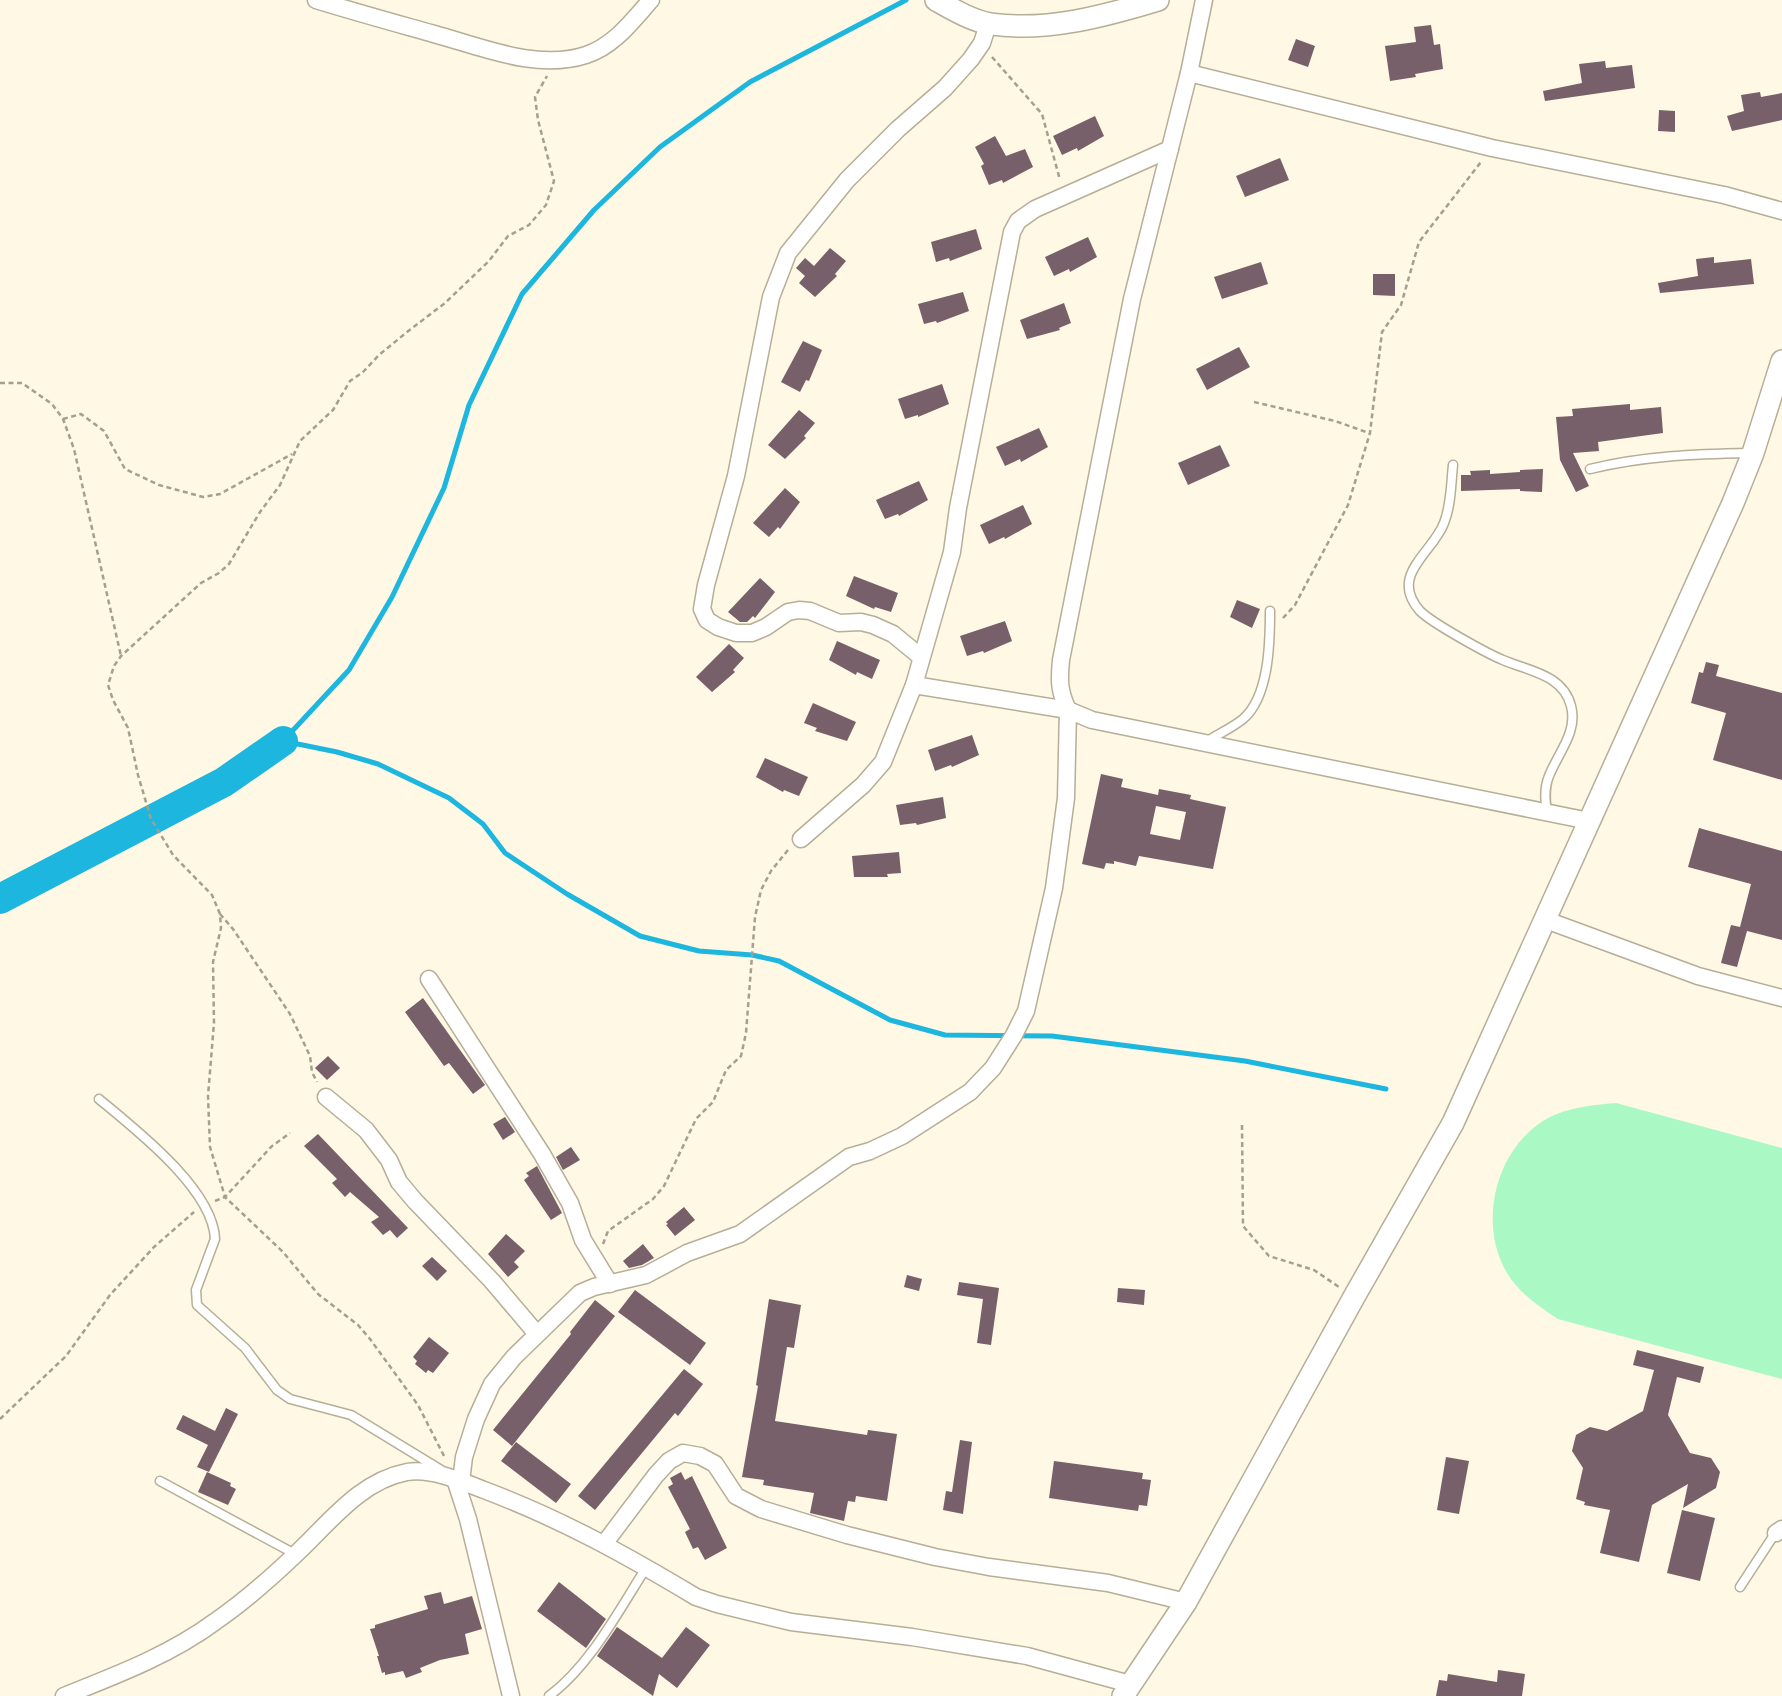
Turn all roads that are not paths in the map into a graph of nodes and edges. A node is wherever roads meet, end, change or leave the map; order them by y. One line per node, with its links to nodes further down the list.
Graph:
1 (316, 0): 2 (street)
2 (651, 0)
3 (936, 0): 6 (street)
4 (1158, 0): 6 (street)
5 (1204, 0): 7 (street)
6 (985, 34): 15 (street)
7 (1189, 73): 8 (street); 9 (street)
8 (1170, 149): 15 (street); 17 (street)
9 (1782, 211)
10 (1782, 361): 11 (street)
11 (1753, 453): 13 (lane); 20 (street)
12 (1453, 465): 19 (lane)
13 (1590, 469)
14 (1270, 611): 18 (lane)
15 (921, 657): 16 (street)
16 (914, 685): 17 (street); 21 (street)
17 (1068, 710): 18 (street); 27 (street)
18 (1204, 744): 19 (street)
19 (1547, 813): 20 (street)
20 (1589, 821): 22 (street)
21 (802, 839)
22 (1546, 920): 24 (street); 36 (street)
23 (429, 979): 27 (street)
24 (1782, 998)
25 (326, 1097): 28 (street)
26 (99, 1099): 29 (lane)
27 (610, 1284): 28 (street)
28 (537, 1334): 29 (street)
29 (458, 1480): 32 (street); 33 (street); 39 (street)
30 (160, 1481): 33 (lane)
31 (1780, 1528): 35 (lane)
32 (604, 1544): 34 (street); 36 (street)
33 (296, 1555): 38 (street)
34 (647, 1568): 37 (street); 40 (lane)
35 (1740, 1587)
36 (1186, 1602): 37 (street)
37 (1126, 1690)
38 (64, 1696)
39 (511, 1696)
40 (549, 1696)

